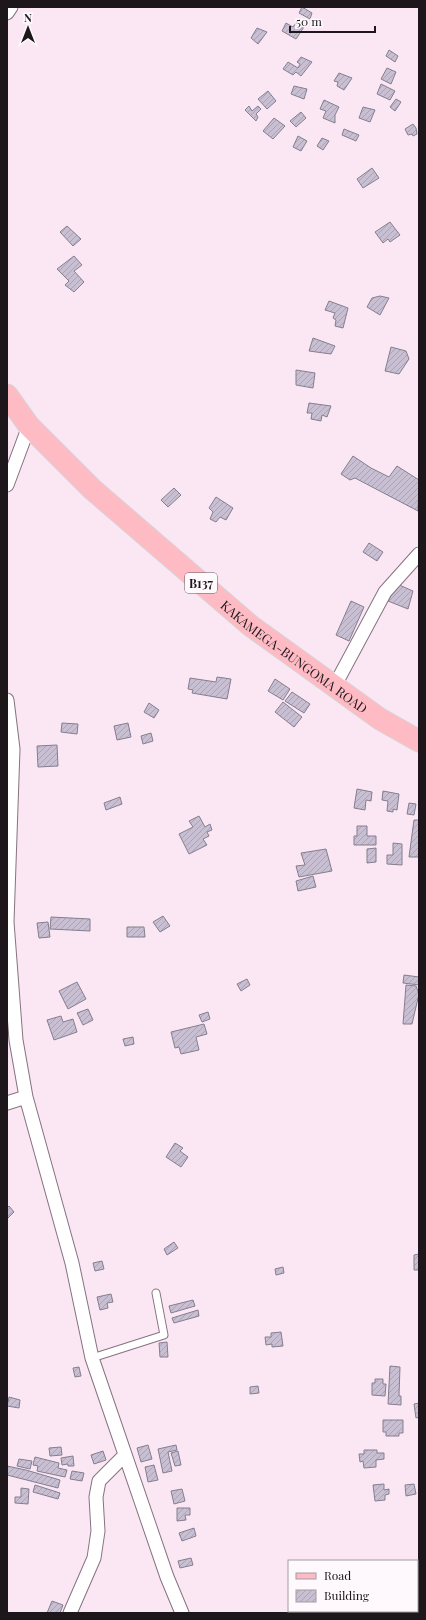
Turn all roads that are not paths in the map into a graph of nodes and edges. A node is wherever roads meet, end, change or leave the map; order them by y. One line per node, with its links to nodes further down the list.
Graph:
1 (11, 7): 2 (street)
2 (7, 13)
3 (7, 395): 4 (main road, KAKAMEGA-BUNGOMA ROAD / B137)
4 (29, 426): 5 (street); 7 (main road, KAKAMEGA-BUNGOMA ROAD / B137)
5 (7, 485)
6 (419, 554): 7 (street)
7 (334, 687): 9 (main road, KAKAMEGA-BUNGOMA ROAD / B137)
8 (7, 700): 10 (street)
9 (419, 741)
10 (7, 922): 11 (street)
11 (26, 1097): 12 (street); 14 (street)
12 (7, 1103)
13 (156, 1293): 14 (lane)
14 (92, 1358): 15 (street)
15 (125, 1455): 16 (street); 17 (street)
16 (70, 1613)
17 (182, 1613)

